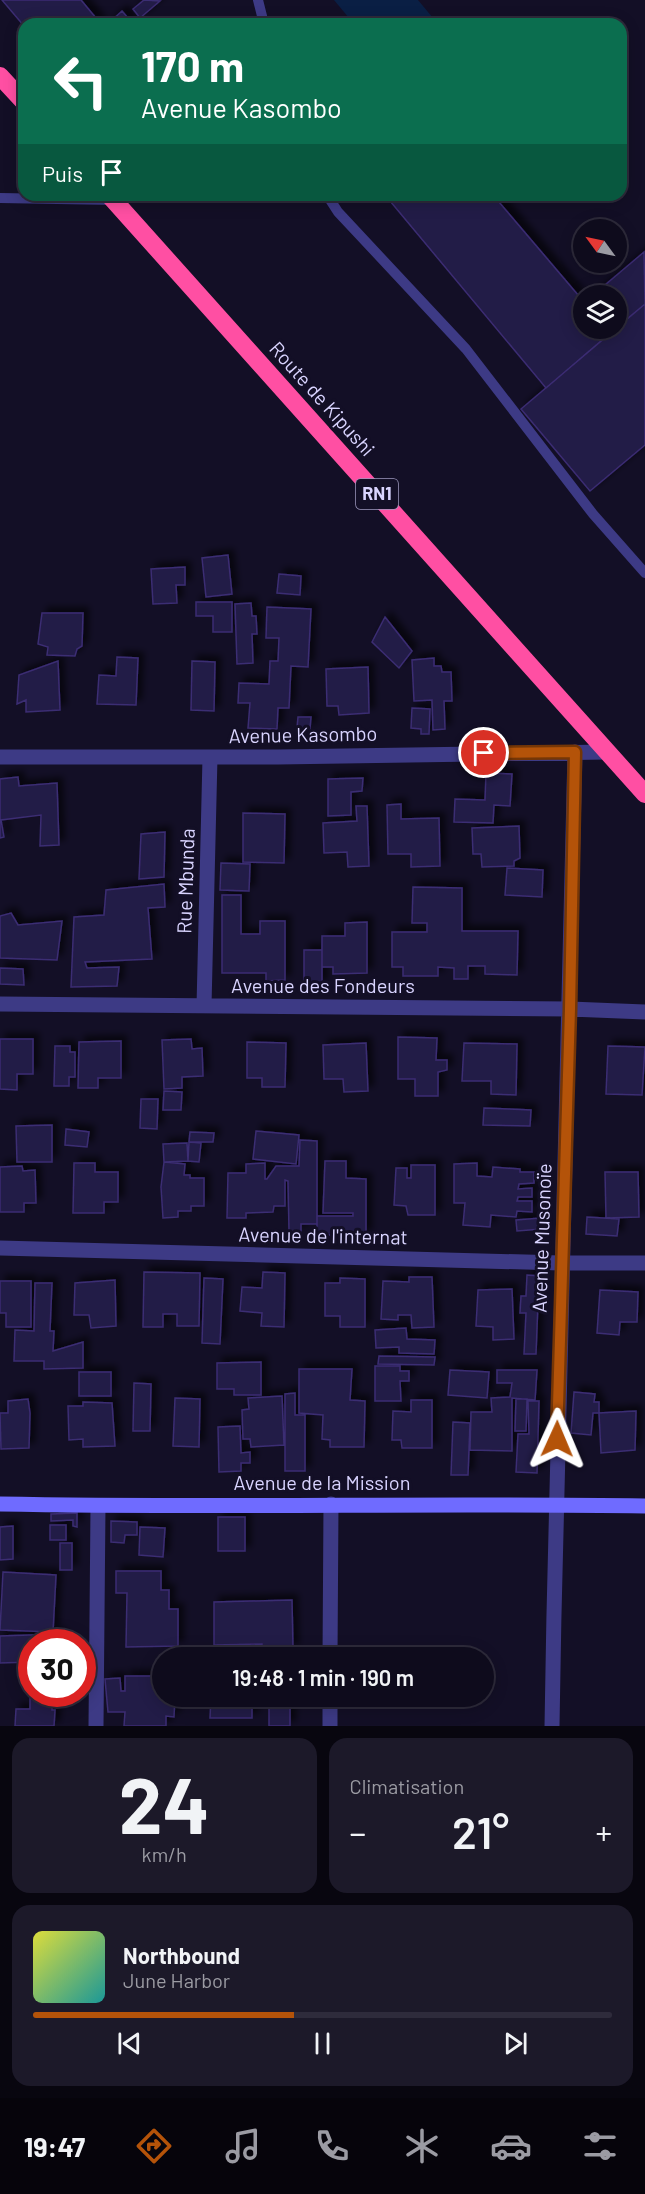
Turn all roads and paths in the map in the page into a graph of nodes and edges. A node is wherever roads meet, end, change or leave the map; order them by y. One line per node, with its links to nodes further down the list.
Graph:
1 (258, 0): 2 (lane)
2 (262, 18)
3 (0, 76): 4 (highway)
4 (18, 96)
5 (0, 198): 6 (lane)
6 (18, 198)
7 (115, 201): 11 (highway, Route de Kipushi / RN1)
8 (331, 201): 9 (lane)
9 (645, 573)
10 (575, 752): 11 (street, Avenue Kasombo); 13 (street, Avenue Kasombo); 17 (street, Avenue Musonoïe)
11 (607, 752): 14 (highway, Route de Kipushi / RN1)
12 (0, 757): 13 (street, Avenue Kasombo)
13 (210, 757): 16 (street, Rue Mbunda)
14 (645, 794)
15 (0, 1004): 16 (street, Avenue des Fondeurs)
16 (204, 1006): 17 (street, Avenue des Fondeurs)
17 (570, 1009): 18 (street, Avenue des Fondeurs); 20 (street, Avenue Musonoïe)
18 (645, 1012)
19 (0, 1248): 20 (street, Avenue de l'internat)
20 (561, 1263): 21 (street, Avenue de l'internat); 24 (street, Avenue Musonoïe)
21 (645, 1263)
22 (0, 1504): 25 (street, Avenue de la Mission)
23 (331, 1504): 24 (street, Avenue de la Mission); 25 (street, Avenue de la Mission); 27 (street)
24 (555, 1505): 26 (street, Avenue de la Mission); 31 (street, Avenue Musonoïe)
25 (98, 1506): 29 (street)
26 (645, 1506)
27 (330, 1647)
28 (330, 1707): 30 (street)
29 (96, 1726)
30 (330, 1726)
31 (552, 1726)

